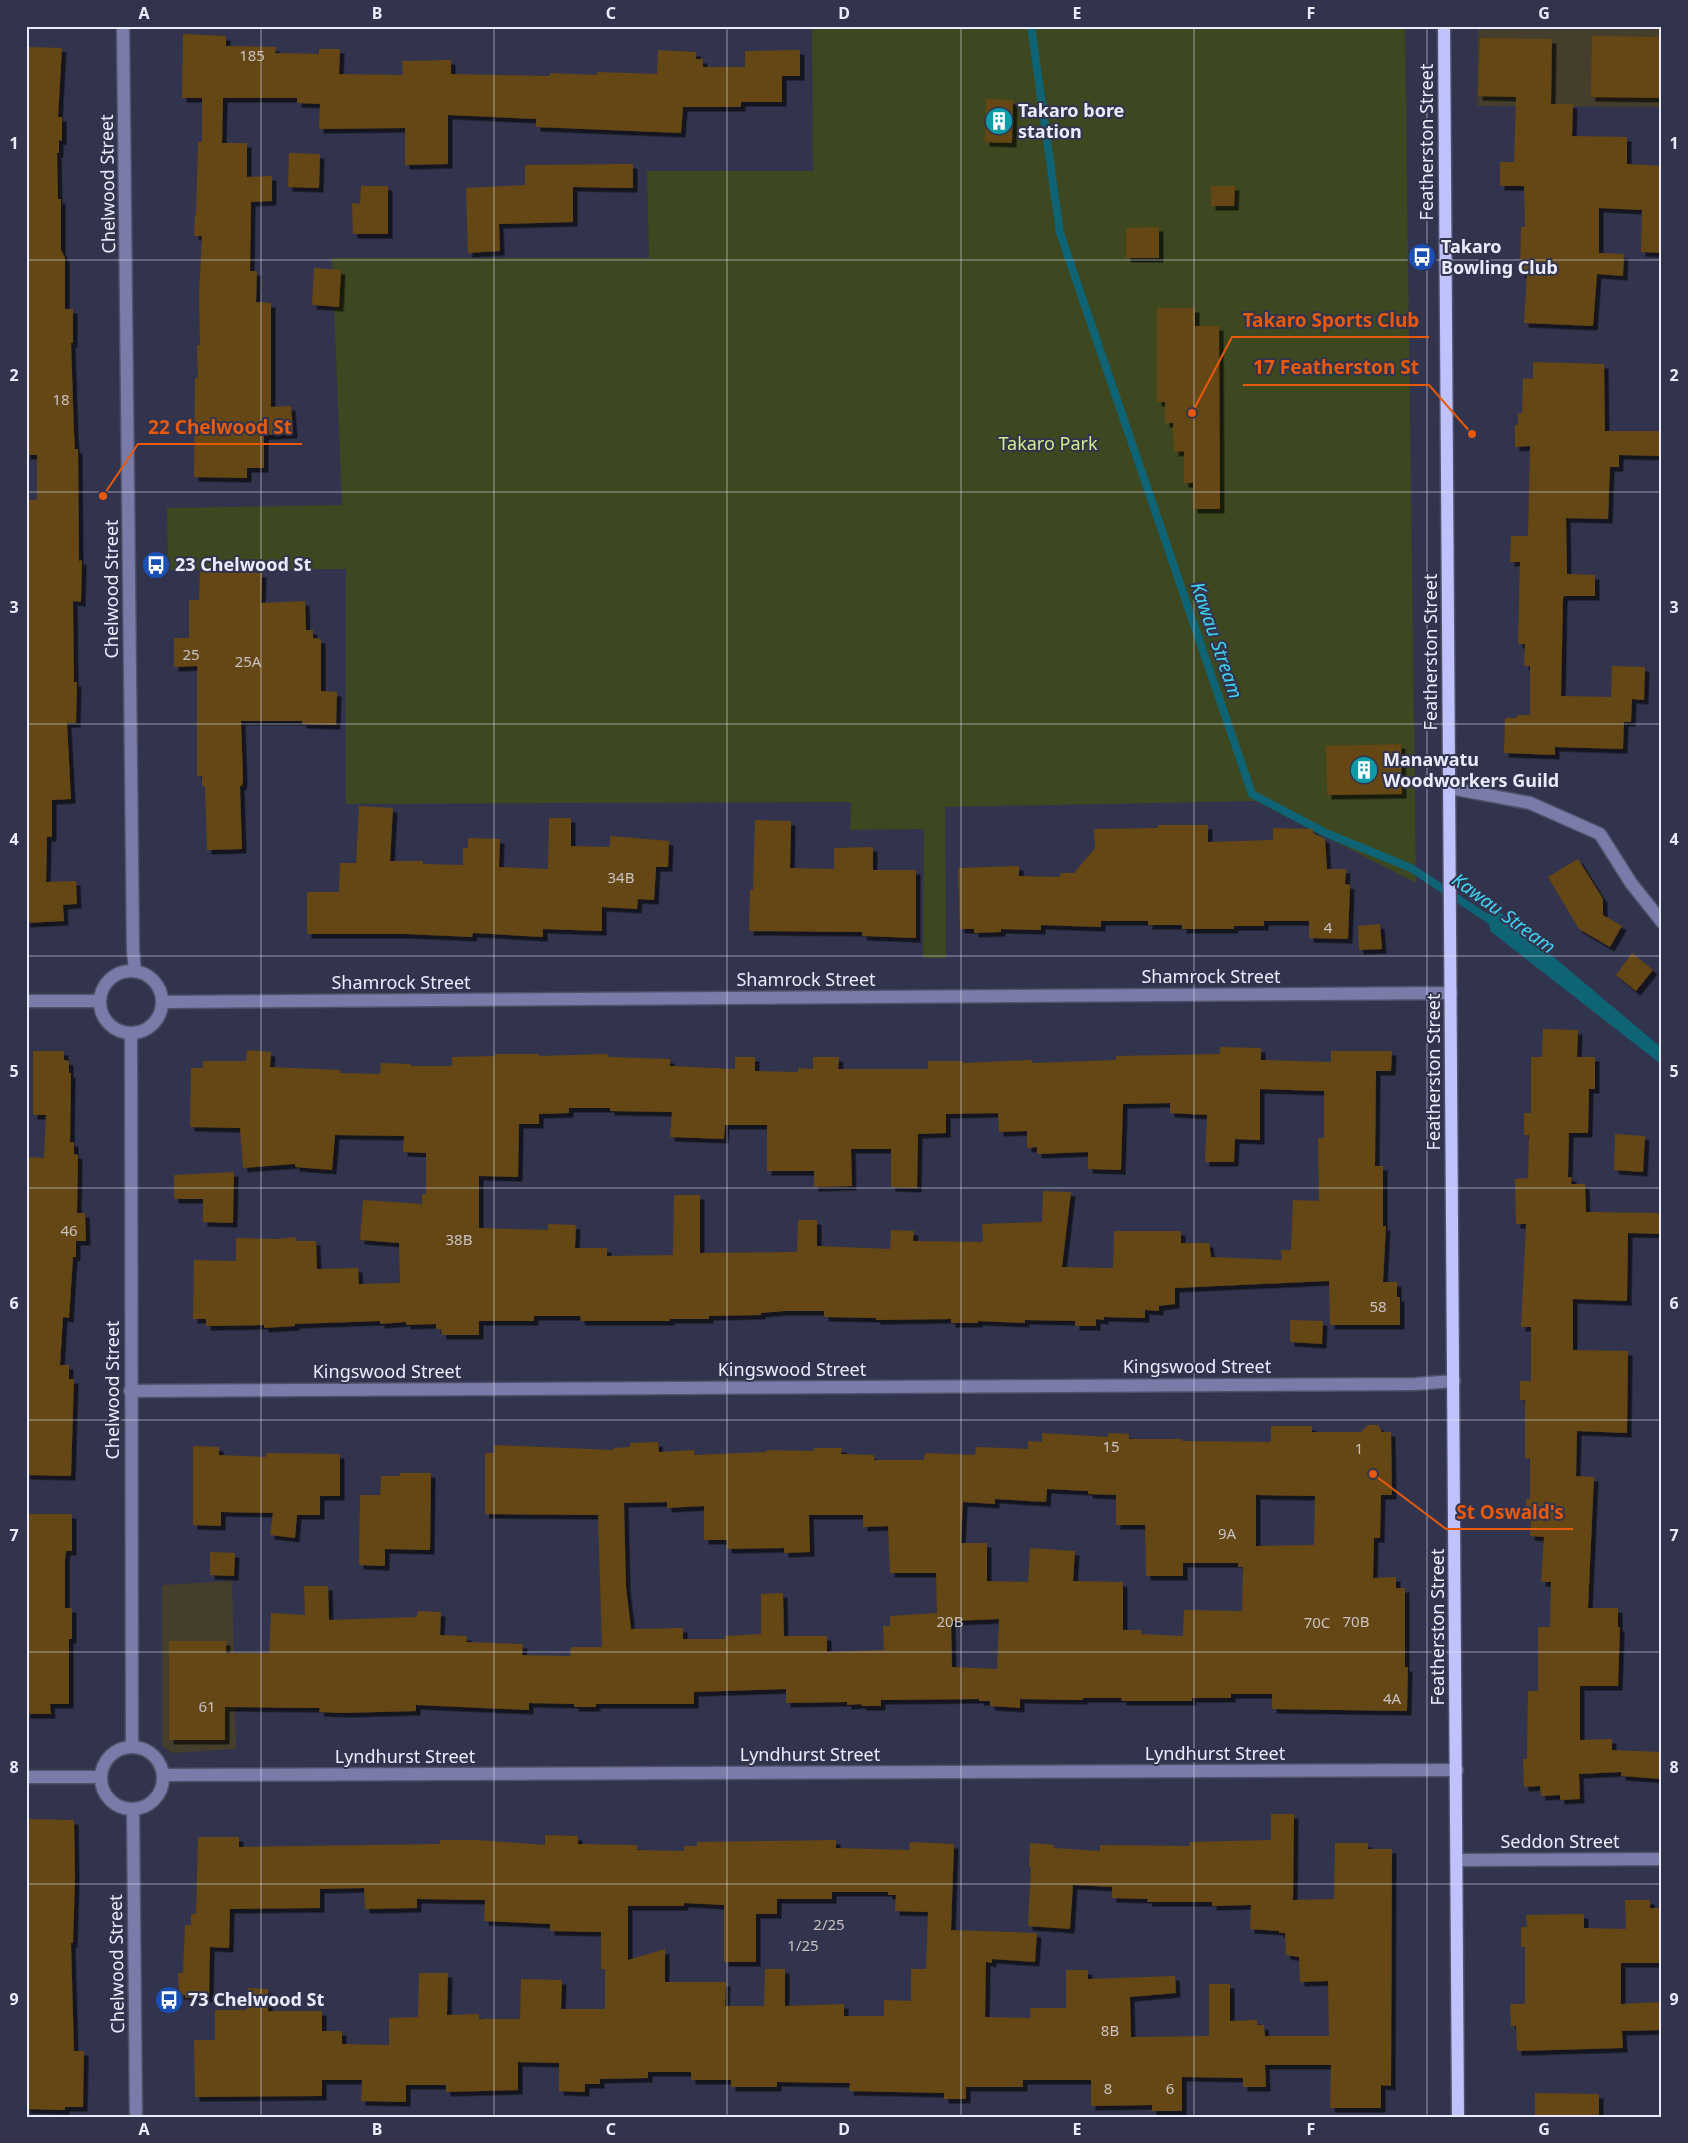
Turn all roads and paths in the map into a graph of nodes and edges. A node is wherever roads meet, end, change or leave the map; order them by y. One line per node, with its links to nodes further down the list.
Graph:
1 (123, 26): 5 (street, Chelwood Street)
2 (1444, 26): 3 (main road, Featherston Street)
3 (1450, 788): 4 (street); 6 (main road, Featherston Street)
4 (1662, 922)
5 (135, 970): 8 (street); 9 (street)
6 (1451, 993): 9 (street, Shamrock Street); 11 (main road, Featherston Street)
7 (26, 1001): 8 (street)
8 (99, 1001): 10 (street)
9 (162, 1002): 10 (street)
10 (131, 1034): 12 (street, Chelwood Street)
11 (1454, 1381): 12 (street, Kingswood Street); 14 (main road, Featherston Street)
12 (130, 1391): 13 (street, Chelwood Street)
13 (132, 1747): 15 (street); 17 (street)
14 (1457, 1770): 15 (street, Lyndhurst Street); 20 (main road, Featherston Street)
15 (164, 1775): 18 (street)
16 (26, 1777): 17 (street)
17 (100, 1777): 18 (street)
18 (133, 1810): 21 (street, Chelwood Street)
19 (1662, 1859): 20 (street, Seddon Street)
20 (1458, 1860): 22 (main road, Featherston Street)
21 (136, 2117)
22 (1458, 2117)

